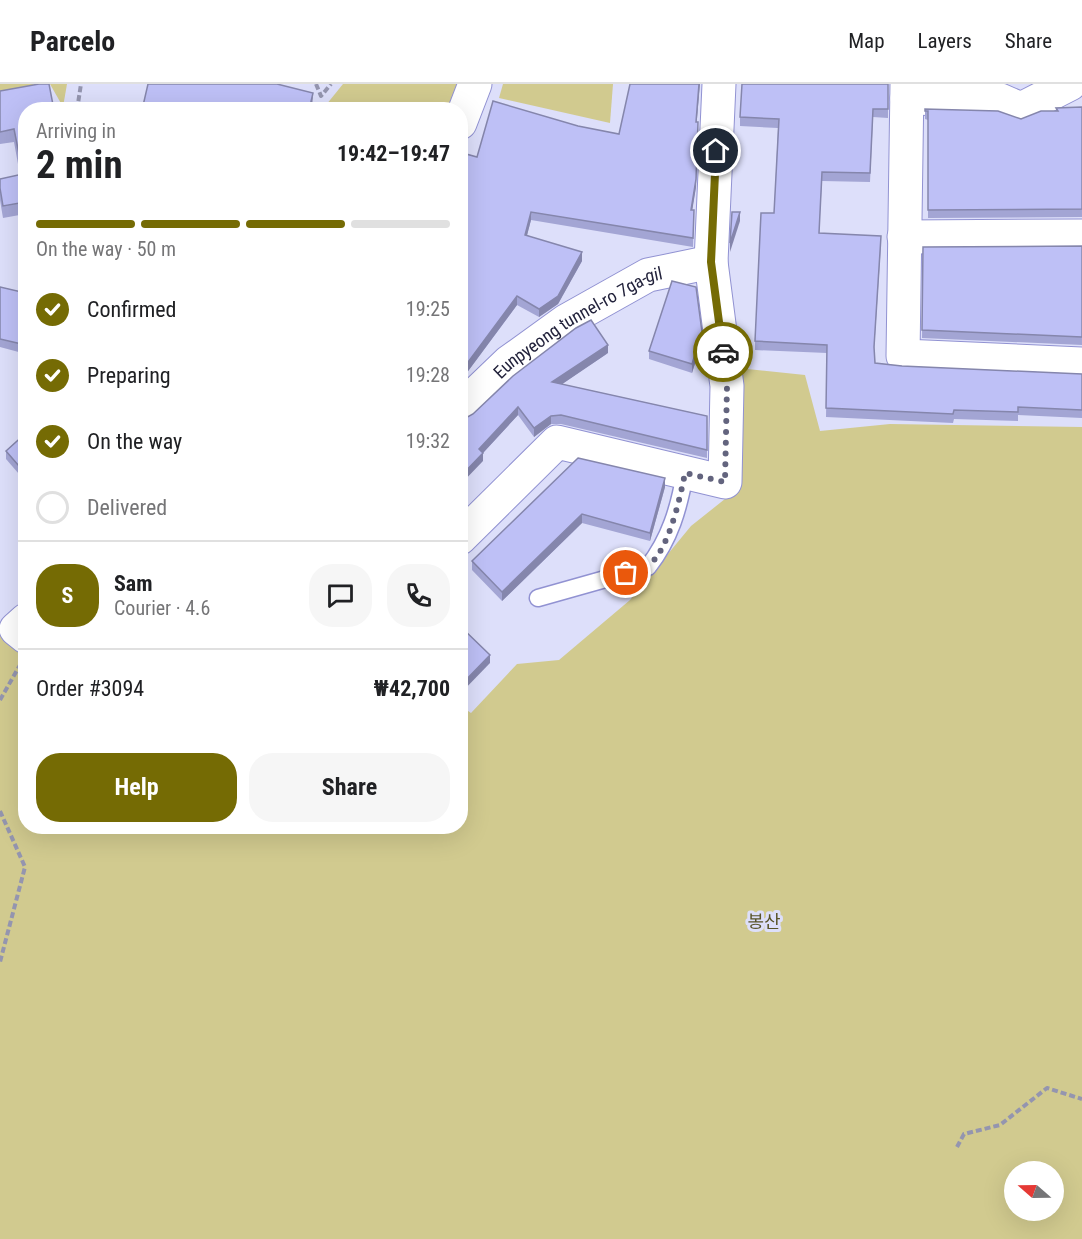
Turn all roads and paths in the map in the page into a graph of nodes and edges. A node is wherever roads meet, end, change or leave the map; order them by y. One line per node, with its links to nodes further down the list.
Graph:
1 (81, 84): 9 (path)
2 (316, 84): 3 (path)
3 (331, 84)
4 (475, 84): 10 (street)
5 (718, 84): 13 (street)
6 (1070, 84): 8 (street)
7 (907, 91): 8 (street); 12 (street)
8 (999, 92)
9 (78, 102)
10 (468, 102)
11 (1082, 236): 12 (street)
12 (904, 237): 14 (street)
13 (711, 262): 15 (street, Eunpyeong tunnel-ro 7ga-gil); 16 (street)
14 (1082, 364)
15 (468, 401)
16 (685, 473): 17 (street); 18 (lane)
17 (468, 530)
18 (538, 598)
19 (18, 667): 20 (path)
20 (0, 700)
21 (0, 811): 22 (path)
22 (0, 962)
23 (1082, 1099): 24 (path)
24 (957, 1147)

